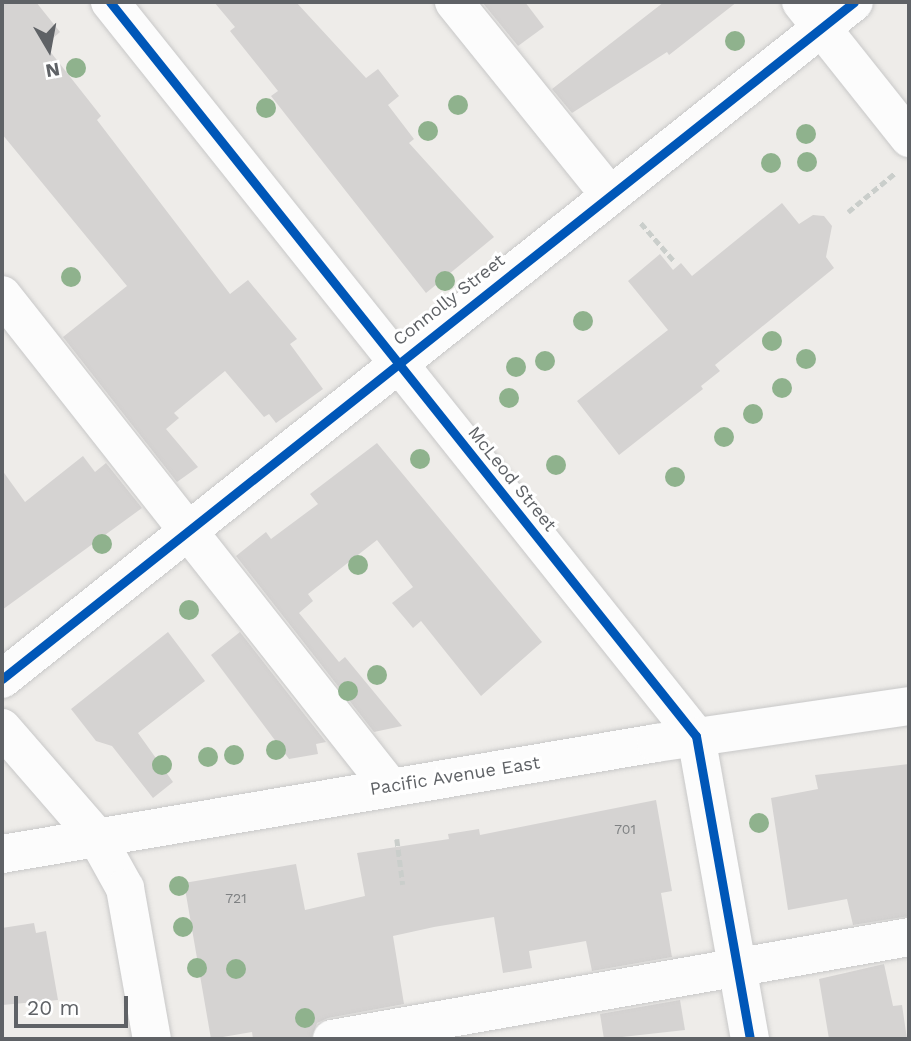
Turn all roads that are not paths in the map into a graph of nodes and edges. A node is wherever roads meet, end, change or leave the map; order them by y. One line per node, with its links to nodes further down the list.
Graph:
1 (110, 2): 8 (street, McLeod Street)
2 (454, 2): 6 (street)
3 (854, 2): 4 (street, Connolly Street)
4 (811, 14): 5 (street); 6 (street, Connolly Street)
5 (909, 138)
6 (609, 194): 8 (street, Connolly Street)
7 (2, 295): 9 (street)
8 (397, 361): 9 (street, Connolly Street); 13 (street, McLeod Street)
9 (189, 529): 10 (street, Connolly Street); 14 (street)
10 (2, 679)
11 (909, 706): 13 (street, Pacific Avenue East)
12 (2, 728): 15 (street)
13 (696, 736): 14 (street, Pacific Avenue East); 18 (street, McLeod Street)
14 (390, 787): 15 (street, Pacific Avenue East)
15 (96, 836): 16 (street, Pacific Avenue East); 20 (street)
16 (2, 854)
17 (909, 937): 18 (street)
18 (737, 967): 19 (street); 22 (street, McLeod Street)
19 (448, 1029): 21 (street)
20 (152, 1039)
21 (332, 1039)
22 (750, 1039)

